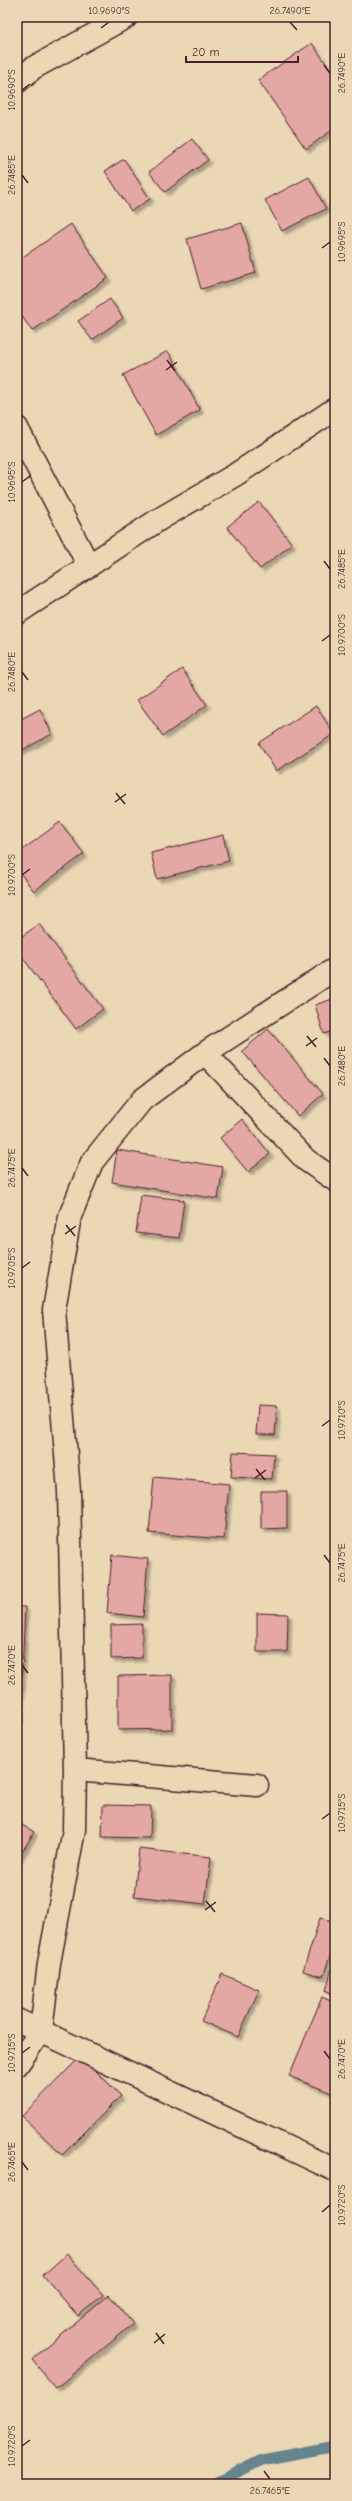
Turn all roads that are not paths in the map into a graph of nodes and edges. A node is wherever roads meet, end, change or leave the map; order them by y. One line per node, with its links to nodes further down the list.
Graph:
1 (126, 17): 2 (street)
2 (17, 82)
3 (335, 409): 5 (street)
4 (17, 428): 5 (street)
5 (89, 566): 6 (street)
6 (17, 613)
7 (335, 969): 8 (street)
8 (205, 1053): 9 (street); 10 (street)
9 (335, 1180)
10 (75, 1770): 11 (street); 13 (street)
11 (257, 1785)
12 (17, 2020): 13 (street)
13 (41, 2031): 14 (street); 15 (street)
14 (17, 2065)
15 (335, 2170)

